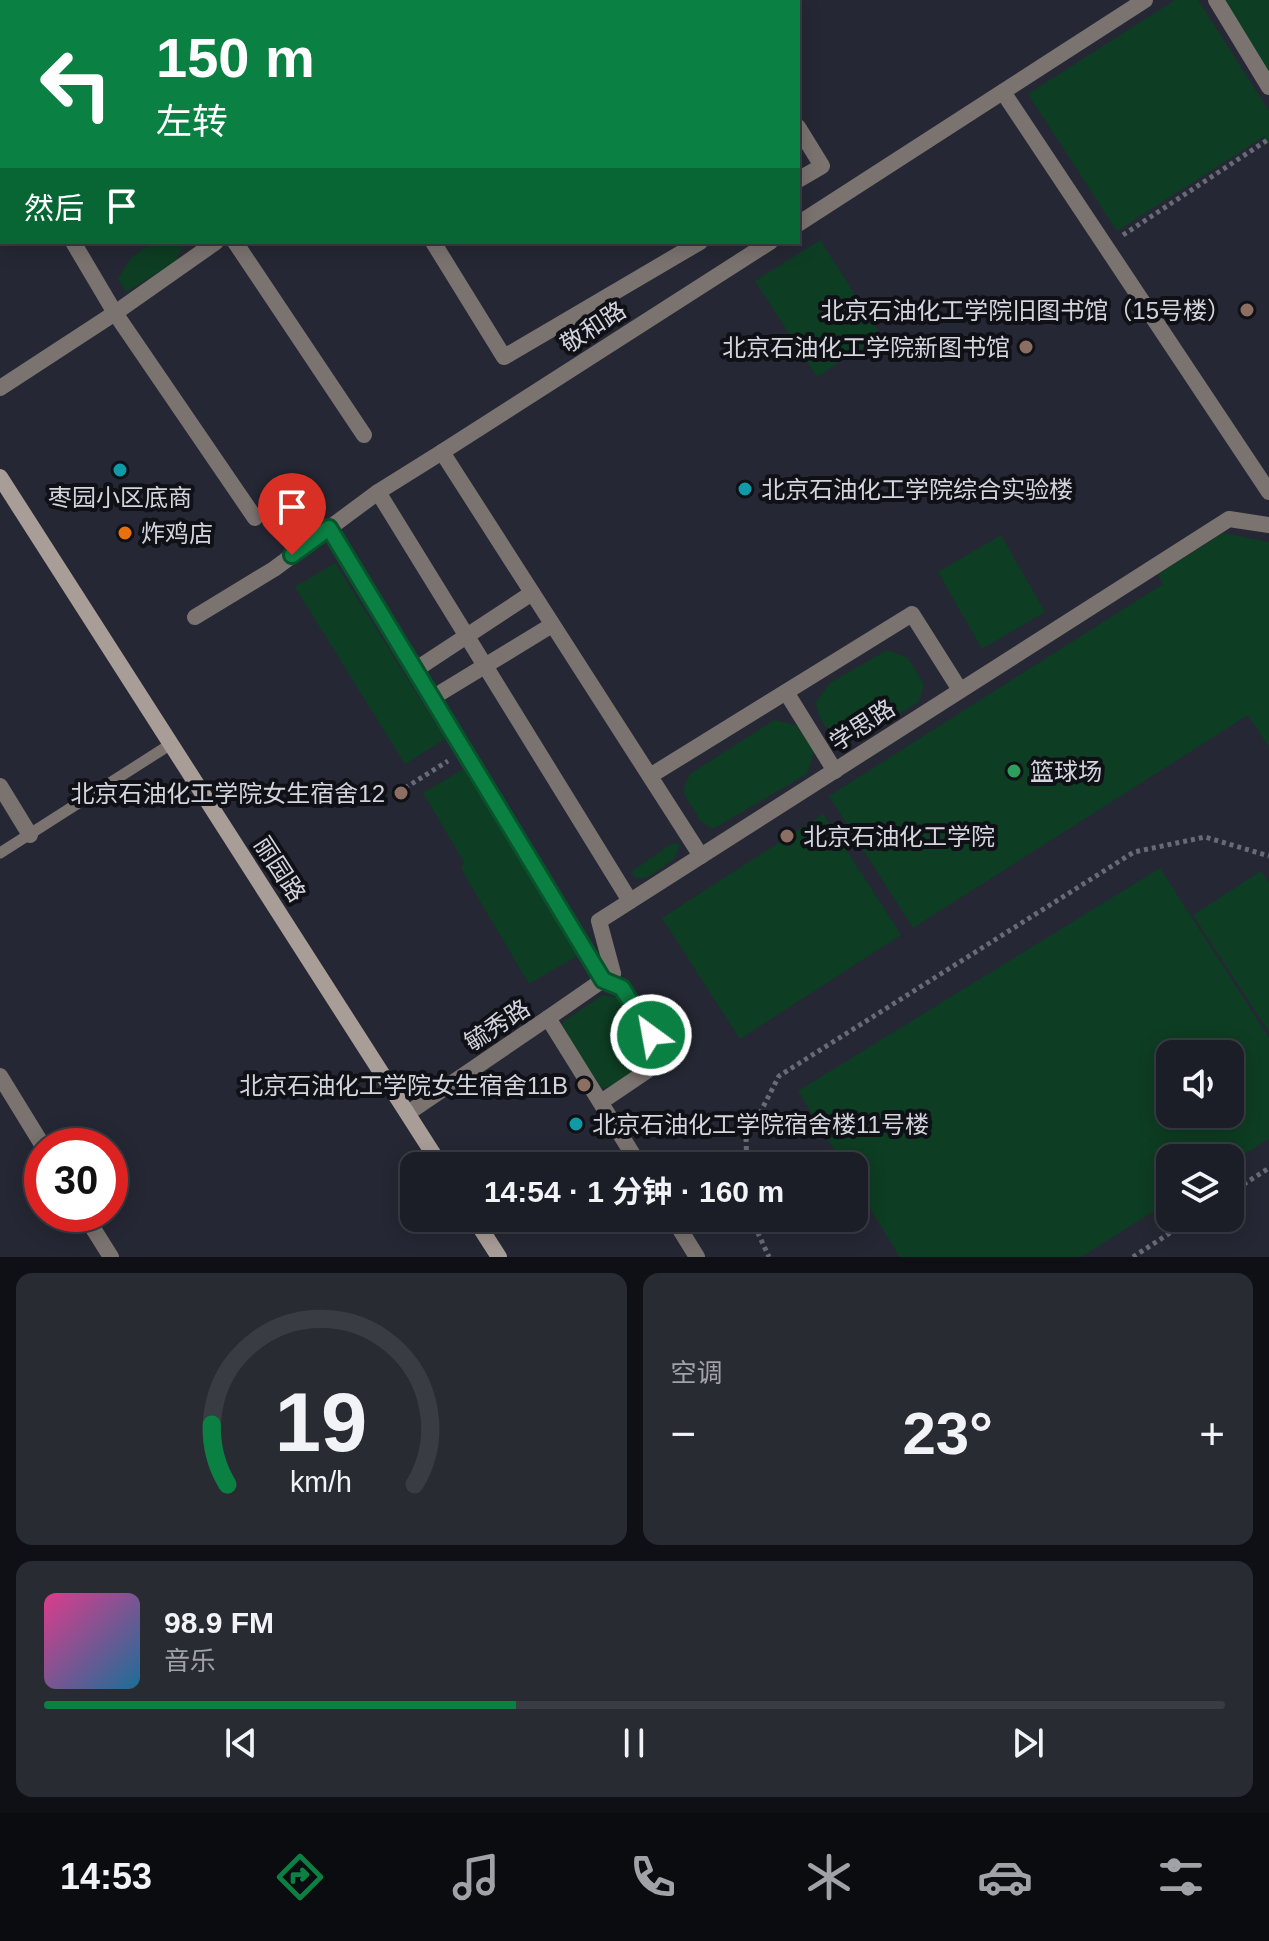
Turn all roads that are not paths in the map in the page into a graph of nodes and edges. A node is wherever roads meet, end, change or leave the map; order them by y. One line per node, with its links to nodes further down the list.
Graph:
1 (1145, 0): 4 (street)
2 (1216, 0): 3 (street)
3 (1269, 87)
4 (1003, 92): 7 (street); 20 (street)
5 (800, 130): 6 (street)
6 (800, 179)
7 (800, 223)
8 (74, 244): 14 (street)
9 (213, 244): 14 (street)
10 (236, 244): 16 (street)
11 (434, 244): 13 (street)
12 (767, 244): 17 (street, 敬和路)
13 (680, 247)
14 (115, 313): 15 (street); 21 (street)
15 (0, 388)
16 (364, 435)
17 (442, 452): 19 (street, 敬和路); 24 (street)
18 (0, 477): 33 (street, 丽园路)
19 (378, 492): 23 (street, 敬和路); 27 (street)
20 (1269, 492)
21 (255, 518)
22 (1269, 525): 30 (street, 学思路)
23 (329, 528): 25 (street, 敬和路); 29 (street)
24 (532, 593): 26 (street); 27 (street)
25 (195, 617)
26 (552, 625): 28 (street); 35 (street)
27 (466, 635): 28 (street); 29 (street)
28 (485, 666): 32 (street); 40 (street)
29 (415, 670): 32 (street)
30 (960, 690): 31 (street); 34 (street, 学思路)
31 (786, 692): 34 (street); 35 (street)
32 (432, 698): 41 (street)
33 (171, 744): 37 (lane); 45 (street, 丽园路)
34 (835, 771): 39 (street, 学思路)
35 (650, 776): 39 (street)
36 (0, 786): 37 (street)
37 (30, 835): 38 (lane)
38 (0, 853)
39 (701, 856): 40 (street, 学思路)
40 (630, 901): 41 (street, 学思路)
41 (603, 980): 42 (street); 44 (street)
42 (548, 1018): 44 (street, 毓秀路); 45 (street, 毓秀路)
43 (0, 1076): 46 (street)
44 (601, 1102): 48 (street, 毓秀路)
45 (408, 1113): 47 (street, 丽园路)
46 (32, 1128)
47 (432, 1152)
48 (631, 1152)
49 (95, 1232): 52 (street)
50 (483, 1232): 53 (street)
51 (682, 1232): 54 (street)
52 (111, 1257)
53 (499, 1257)
54 (697, 1257)

